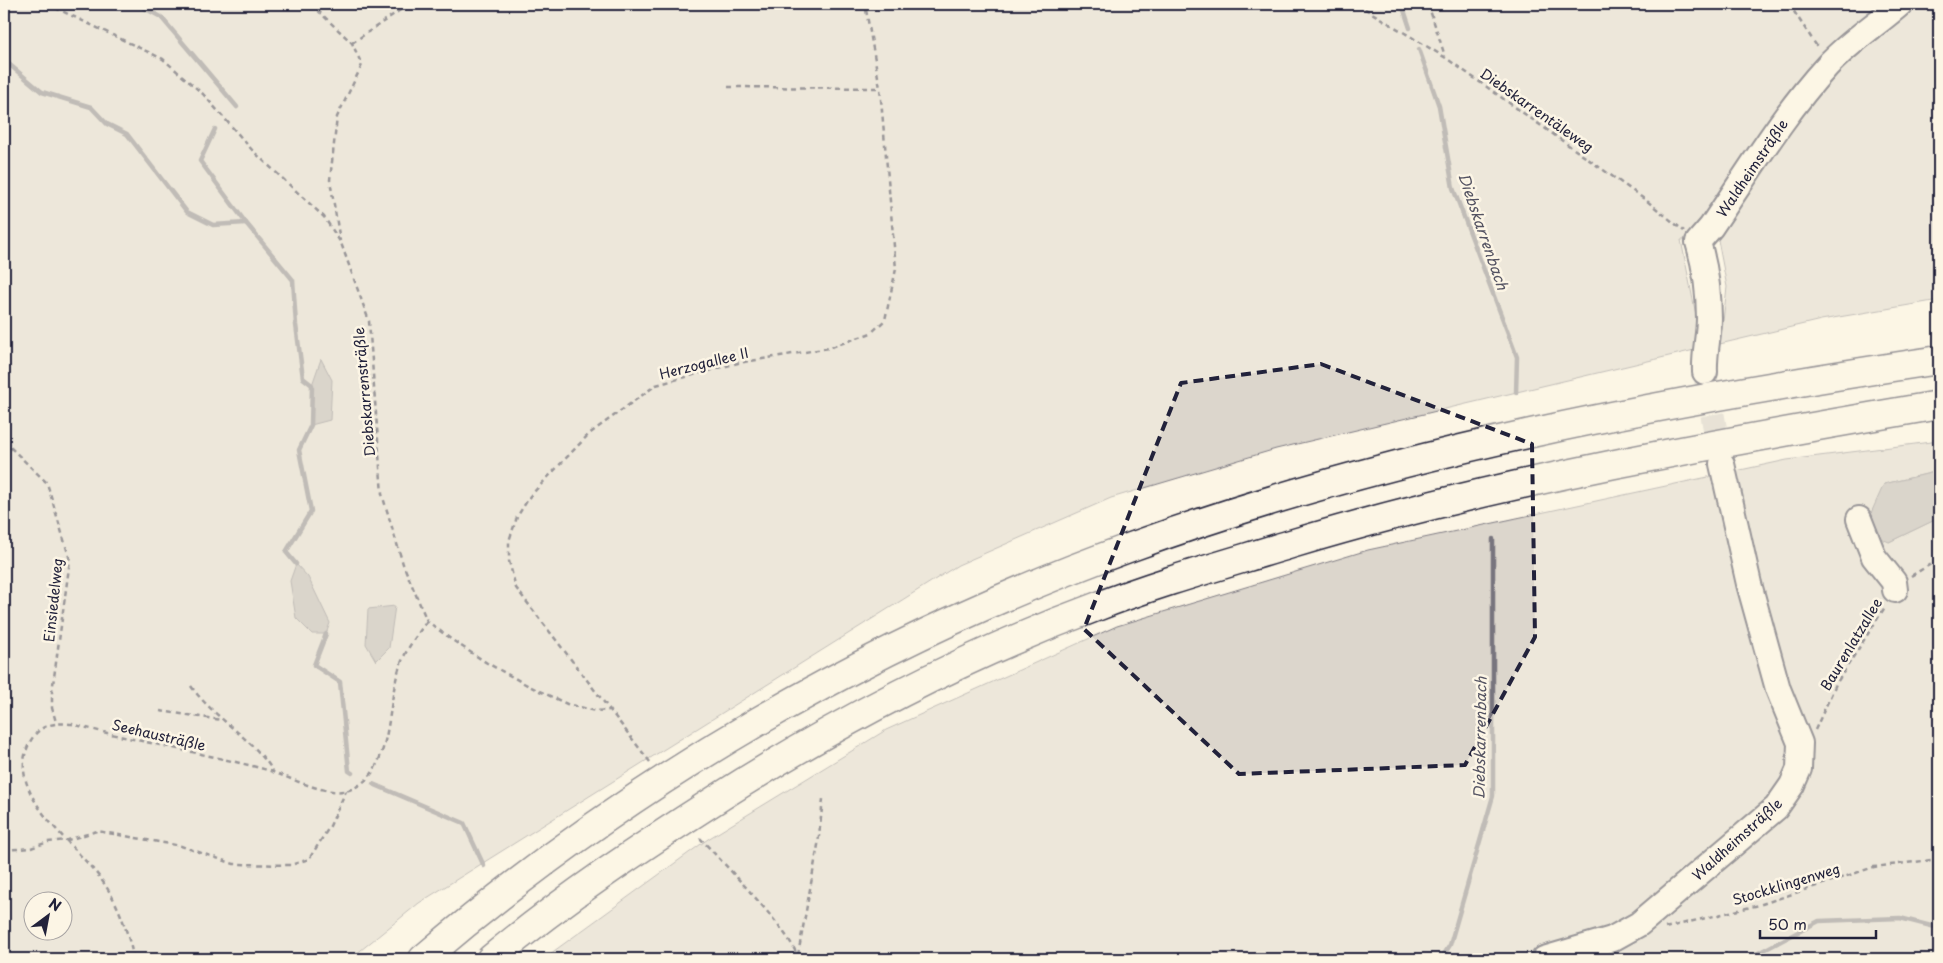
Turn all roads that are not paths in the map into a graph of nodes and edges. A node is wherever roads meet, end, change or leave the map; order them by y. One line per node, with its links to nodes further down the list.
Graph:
1 (1900, 4): 3 (lane, Waldheimsträßle)
2 (1939, 360): 8 (highway)
3 (1705, 372)
4 (1939, 405): 9 (highway)
5 (1722, 464): 10 (lane, Waldheimsträßle)
6 (1859, 518): 7 (lane)
7 (1895, 590)
8 (424, 959)
9 (491, 959)
10 (1544, 959)

